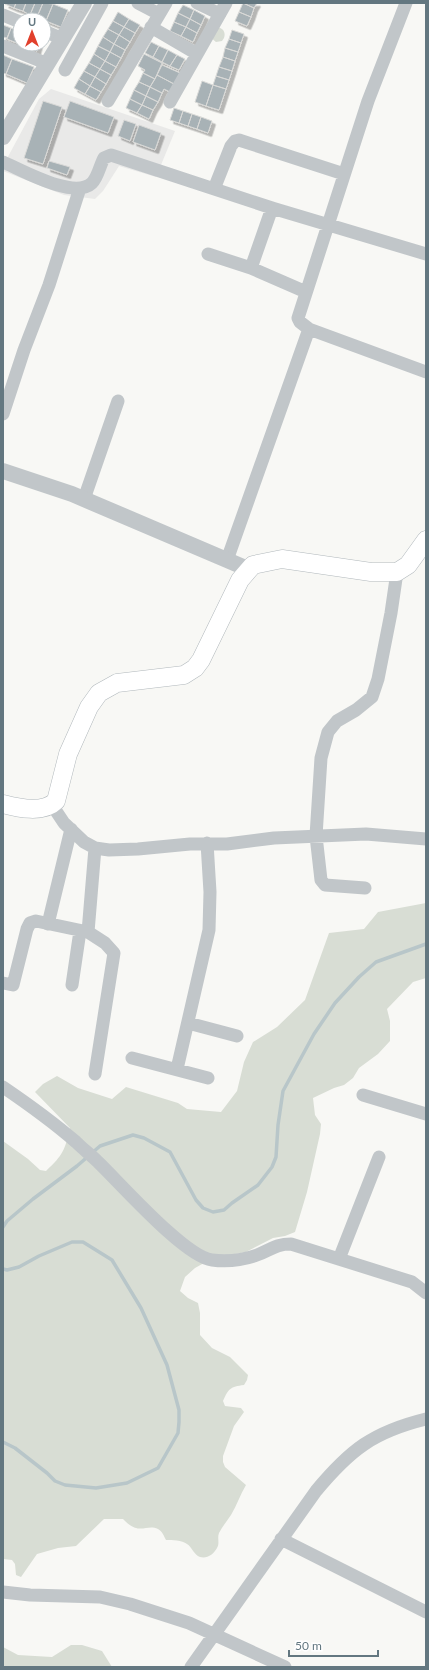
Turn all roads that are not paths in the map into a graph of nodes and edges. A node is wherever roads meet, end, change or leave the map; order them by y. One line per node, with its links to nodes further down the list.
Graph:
1 (84, 3): 11 (street)
2 (102, 3): 15 (street)
3 (138, 3): 8 (street)
4 (166, 3): 8 (street)
5 (198, 3): 7 (street)
6 (406, 3): 20 (street)
7 (223, 8): 13 (street)
8 (159, 14): 9 (street)
9 (152, 27): 13 (street); 16 (street)
10 (52, 34): 11 (street)
11 (63, 39): 14 (street)
12 (3, 46): 14 (street)
13 (197, 54): 17 (street)
14 (48, 64): 18 (street)
15 (64, 70)
16 (108, 101)
17 (170, 102)
18 (3, 137)
19 (3, 162): 21 (street)
20 (344, 174): 22 (street); 24 (street)
21 (80, 188): 22 (street); 32 (street)
22 (214, 189): 23 (street)
23 (272, 208): 24 (street); 27 (street)
24 (328, 225): 26 (street); 28 (street)
25 (208, 254): 27 (street)
26 (426, 254)
27 (251, 268): 28 (street)
28 (306, 292): 29 (street)
29 (309, 329): 30 (street); 36 (street)
30 (426, 372)
31 (118, 401): 34 (street)
32 (3, 414)
33 (3, 471): 34 (street)
34 (84, 499): 36 (street)
35 (426, 540): 38 (main road)
36 (227, 560): 37 (street)
37 (248, 569): 38 (main road); 40 (main road)
38 (397, 572): 42 (street)
39 (3, 804): 40 (main road)
40 (52, 805): 41 (street)
41 (71, 829): 45 (street); 47 (street)
42 (316, 836): 43 (street); 44 (street); 46 (street)
43 (426, 839)
44 (207, 843): 45 (street); 51 (street)
45 (95, 848): 48 (street)
46 (365, 888)
47 (48, 924): 48 (street); 49 (street)
48 (84, 931): 50 (street); 55 (street)
49 (3, 983)
50 (72, 985)
51 (188, 1023): 52 (street); 54 (street)
52 (237, 1036)
53 (132, 1058): 54 (street)
54 (176, 1070): 56 (street)
55 (95, 1074)
56 (208, 1078)
57 (3, 1087): 61 (street)
58 (363, 1095): 59 (street)
59 (426, 1114)
60 (379, 1157): 61 (street)
61 (339, 1259): 62 (street)
62 (426, 1293)
63 (426, 1419): 64 (street)
64 (281, 1539): 66 (street); 67 (street)
65 (3, 1592): 67 (street)
66 (426, 1612)
67 (214, 1633): 68 (street); 69 (street)
68 (191, 1667)
69 (285, 1667)

